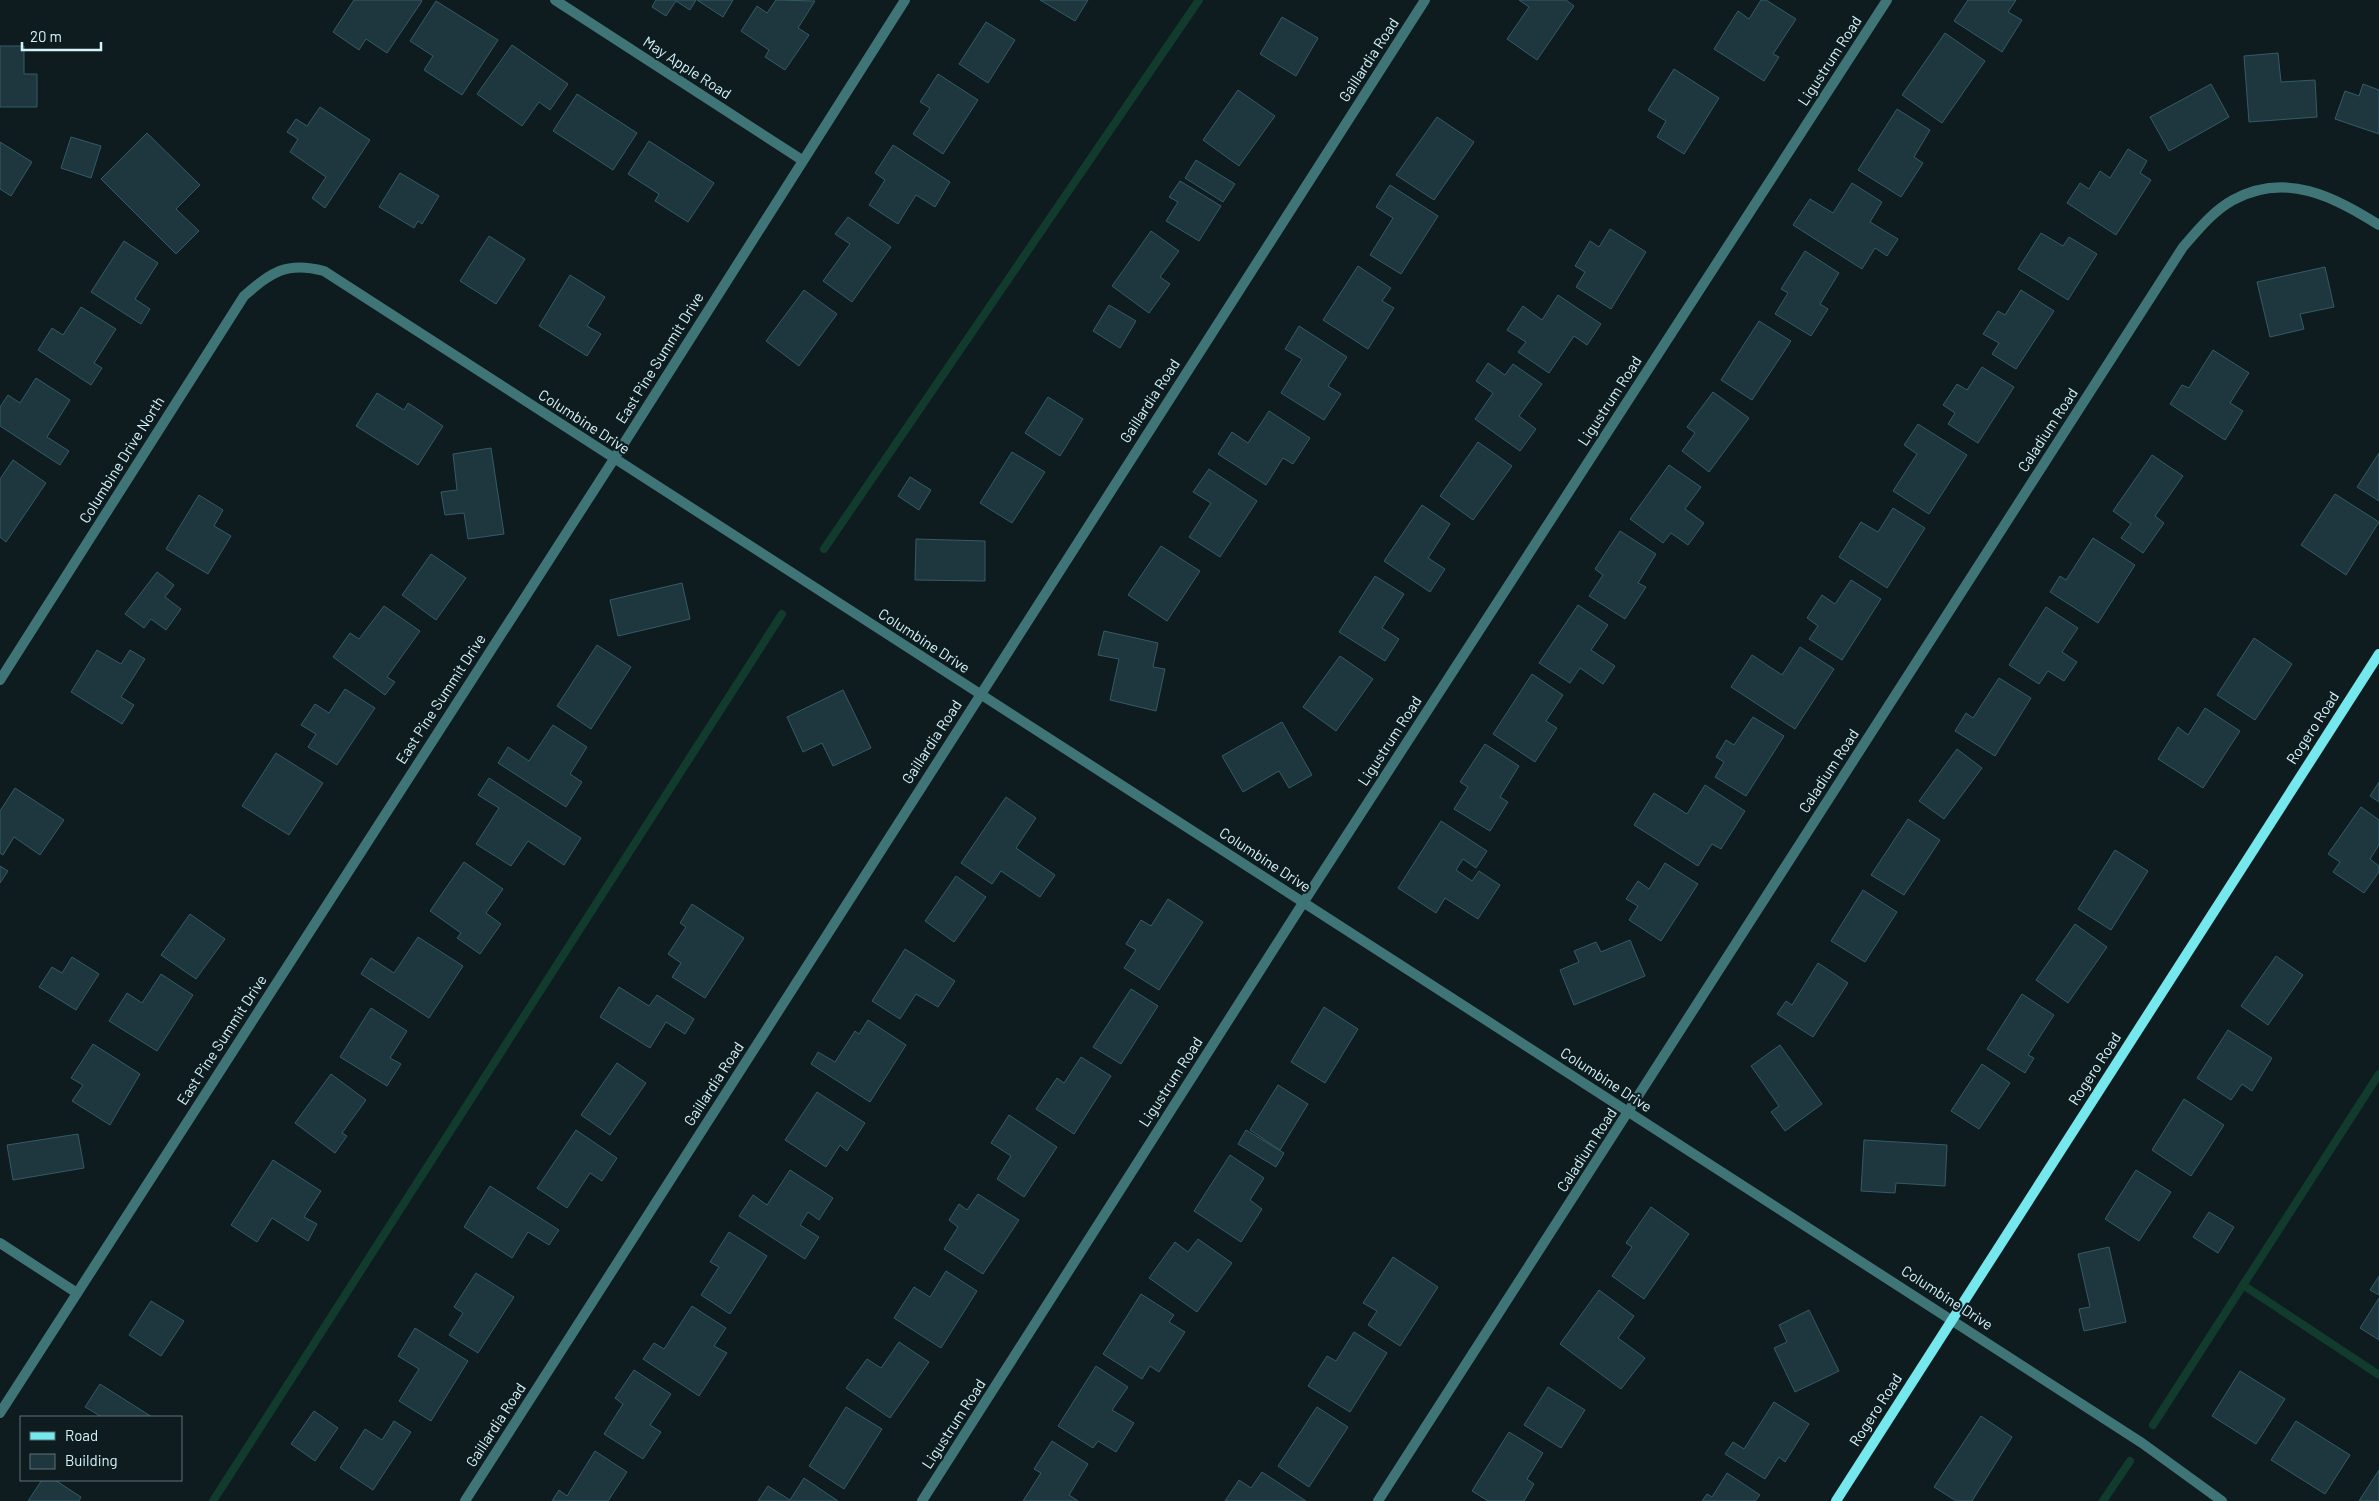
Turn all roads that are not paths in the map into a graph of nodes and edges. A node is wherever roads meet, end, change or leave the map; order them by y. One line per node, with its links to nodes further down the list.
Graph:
1 (555, 0): 5 (street, May Apple Road)
2 (905, 0): 5 (street, East Pine Summit Drive)
3 (1425, 0): 11 (street, Gaillardia Road)
4 (1887, 0): 12 (street, Ligustrum Road)
5 (802, 160): 8 (street, East Pine Summit Drive)
6 (2379, 225): 13 (street, Caladium Road)
7 (283, 269): 8 (street, Columbine Drive); 10 (street, Columbine Drive North)
8 (614, 459): 11 (street, Columbine Drive); 15 (street, East Pine Summit Drive)
9 (2379, 654): 16 (main road, Rogero Road)
10 (0, 680)
11 (980, 695): 12 (street, Columbine Drive); 18 (street, Gaillardia Road)
12 (1304, 903): 13 (street, Columbine Drive); 19 (street, Ligustrum Road)
13 (1629, 1112): 16 (street, Columbine Drive); 20 (street, Caladium Road)
14 (0, 1243): 15 (street)
15 (77, 1293): 17 (street, East Pine Summit Drive)
16 (1952, 1320): 21 (main road, Rogero Road); 22 (street, Columbine Drive)
17 (0, 1413)
18 (465, 1501)
19 (922, 1501)
20 (1378, 1501)
21 (1836, 1501)
22 (2222, 1501)

